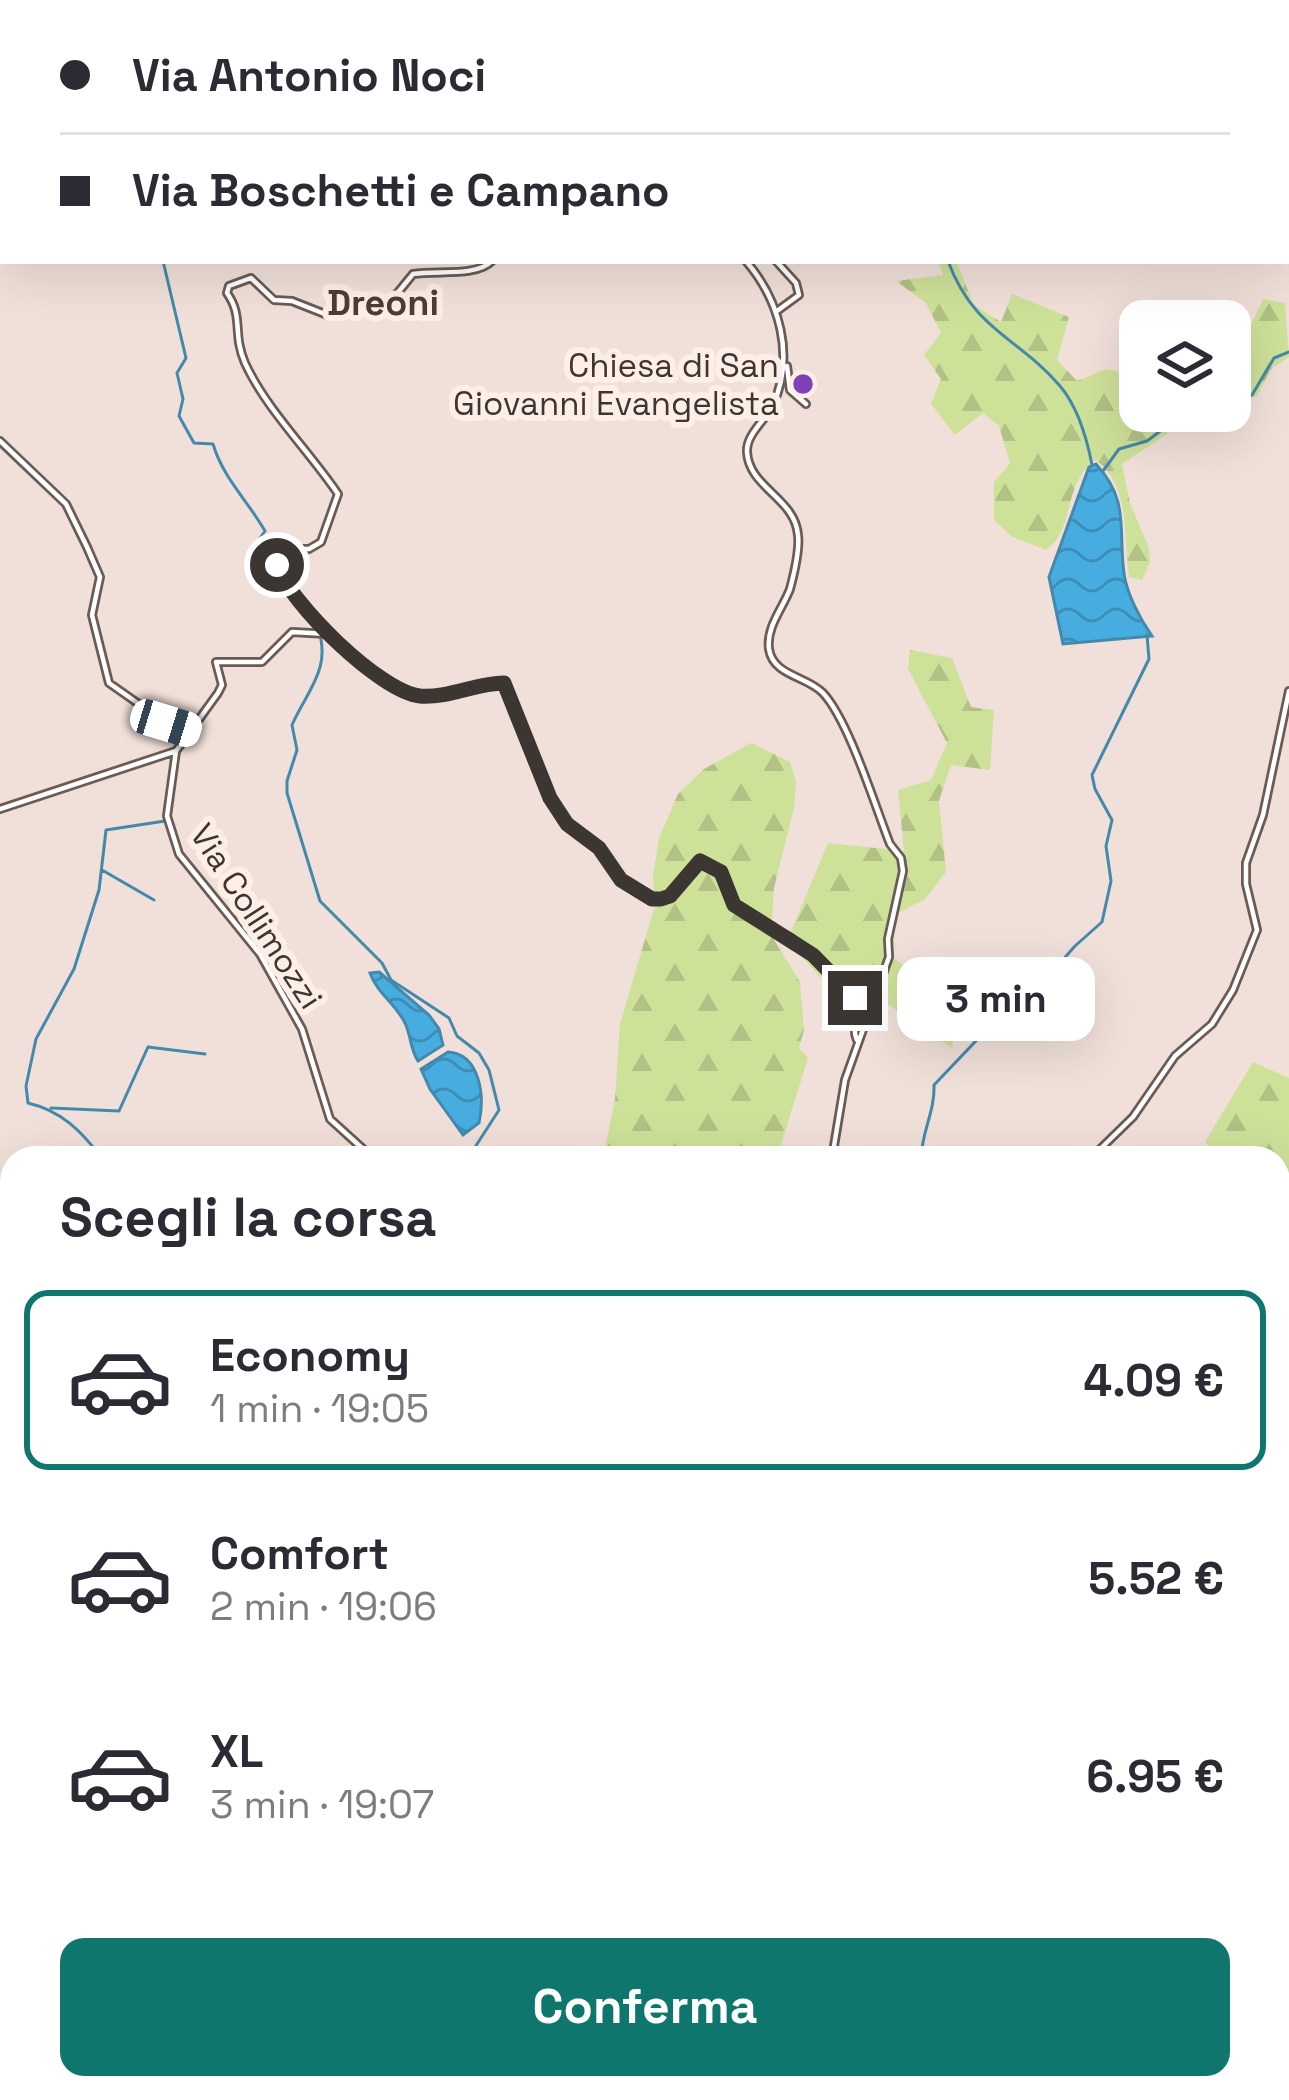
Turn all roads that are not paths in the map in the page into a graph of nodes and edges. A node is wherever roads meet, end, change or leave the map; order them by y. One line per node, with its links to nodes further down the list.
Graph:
1 (488, 264): 8 (street)
2 (748, 264): 4 (street)
3 (779, 264): 4 (street)
4 (777, 310): 5 (street)
5 (784, 348): 6 (street); 13 (street)
6 (806, 404)
7 (0, 441): 10 (street)
8 (328, 634): 10 (street); 13 (street)
9 (1289, 691): 16 (street)
10 (191, 730): 11 (street)
11 (176, 751): 12 (street); 14 (street, Via Collimozzi)
12 (0, 809)
13 (857, 1040): 15 (street)
14 (363, 1146)
15 (834, 1146)
16 (1103, 1146)

